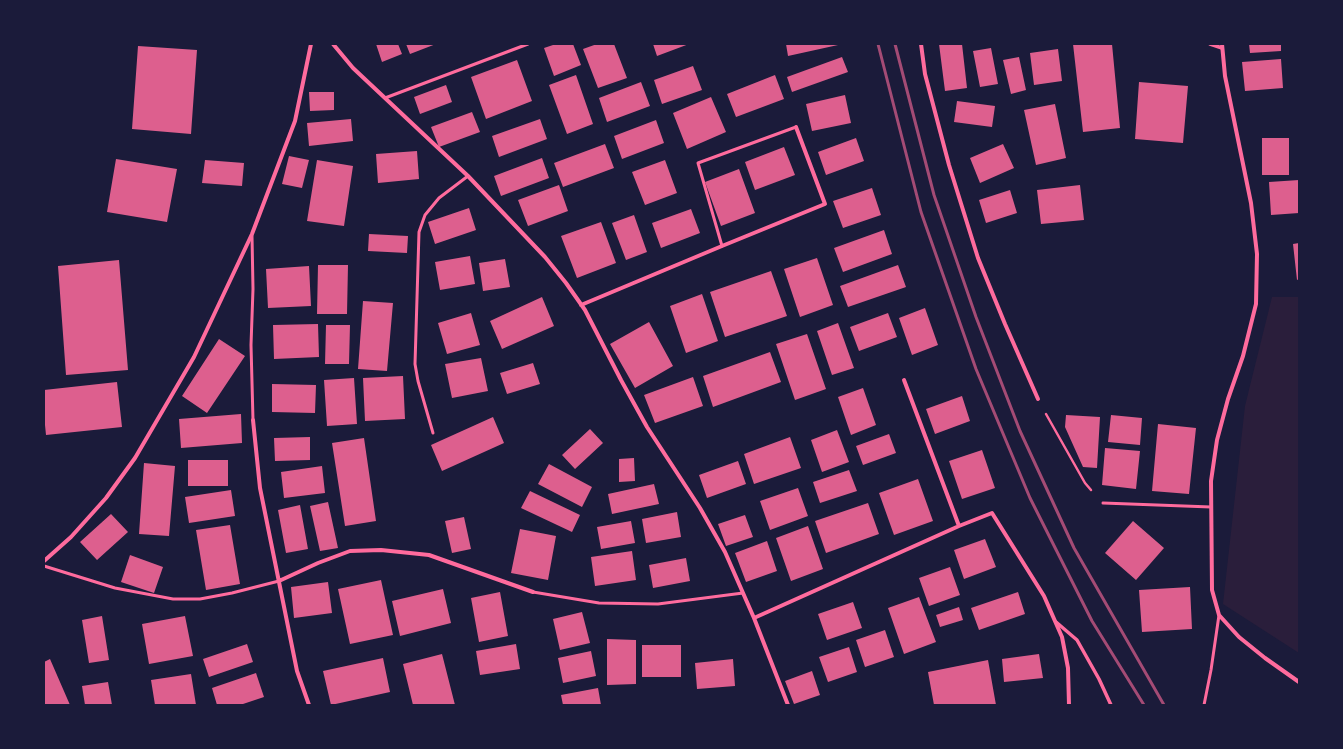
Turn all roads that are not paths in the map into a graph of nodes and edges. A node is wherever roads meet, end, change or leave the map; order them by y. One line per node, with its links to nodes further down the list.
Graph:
1 (311, 44): 10 (street)
2 (333, 44): 7 (street)
3 (528, 44): 7 (lane)
4 (921, 44): 14 (street)
5 (1210, 44): 6 (street)
6 (1222, 46): 18 (street)
7 (385, 98): 9 (street)
8 (796, 127): 11 (lane); 11 (street)
9 (468, 176): 12 (street); 16 (lane)
10 (252, 234): 15 (lane); 20 (street)
11 (722, 246): 12 (street)
12 (581, 305): 24 (street)
13 (904, 380): 19 (street)
14 (1038, 399)
15 (253, 420): 22 (street)
16 (433, 433)
17 (1103, 503): 18 (lane)
18 (1211, 507): 25 (street)
19 (959, 526): 26 (street); 27 (street)
20 (44, 561)
21 (44, 566): 22 (lane)
22 (279, 581): 23 (street); 29 (street)
23 (533, 592): 24 (lane)
24 (743, 593): 26 (street)
25 (1219, 615): 28 (street); 33 (lane)
26 (754, 618): 30 (street)
27 (1055, 621): 31 (street); 32 (street)
28 (1299, 682)
29 (309, 705)
30 (788, 705)
31 (1069, 705)
32 (1111, 705)
33 (1204, 705)

